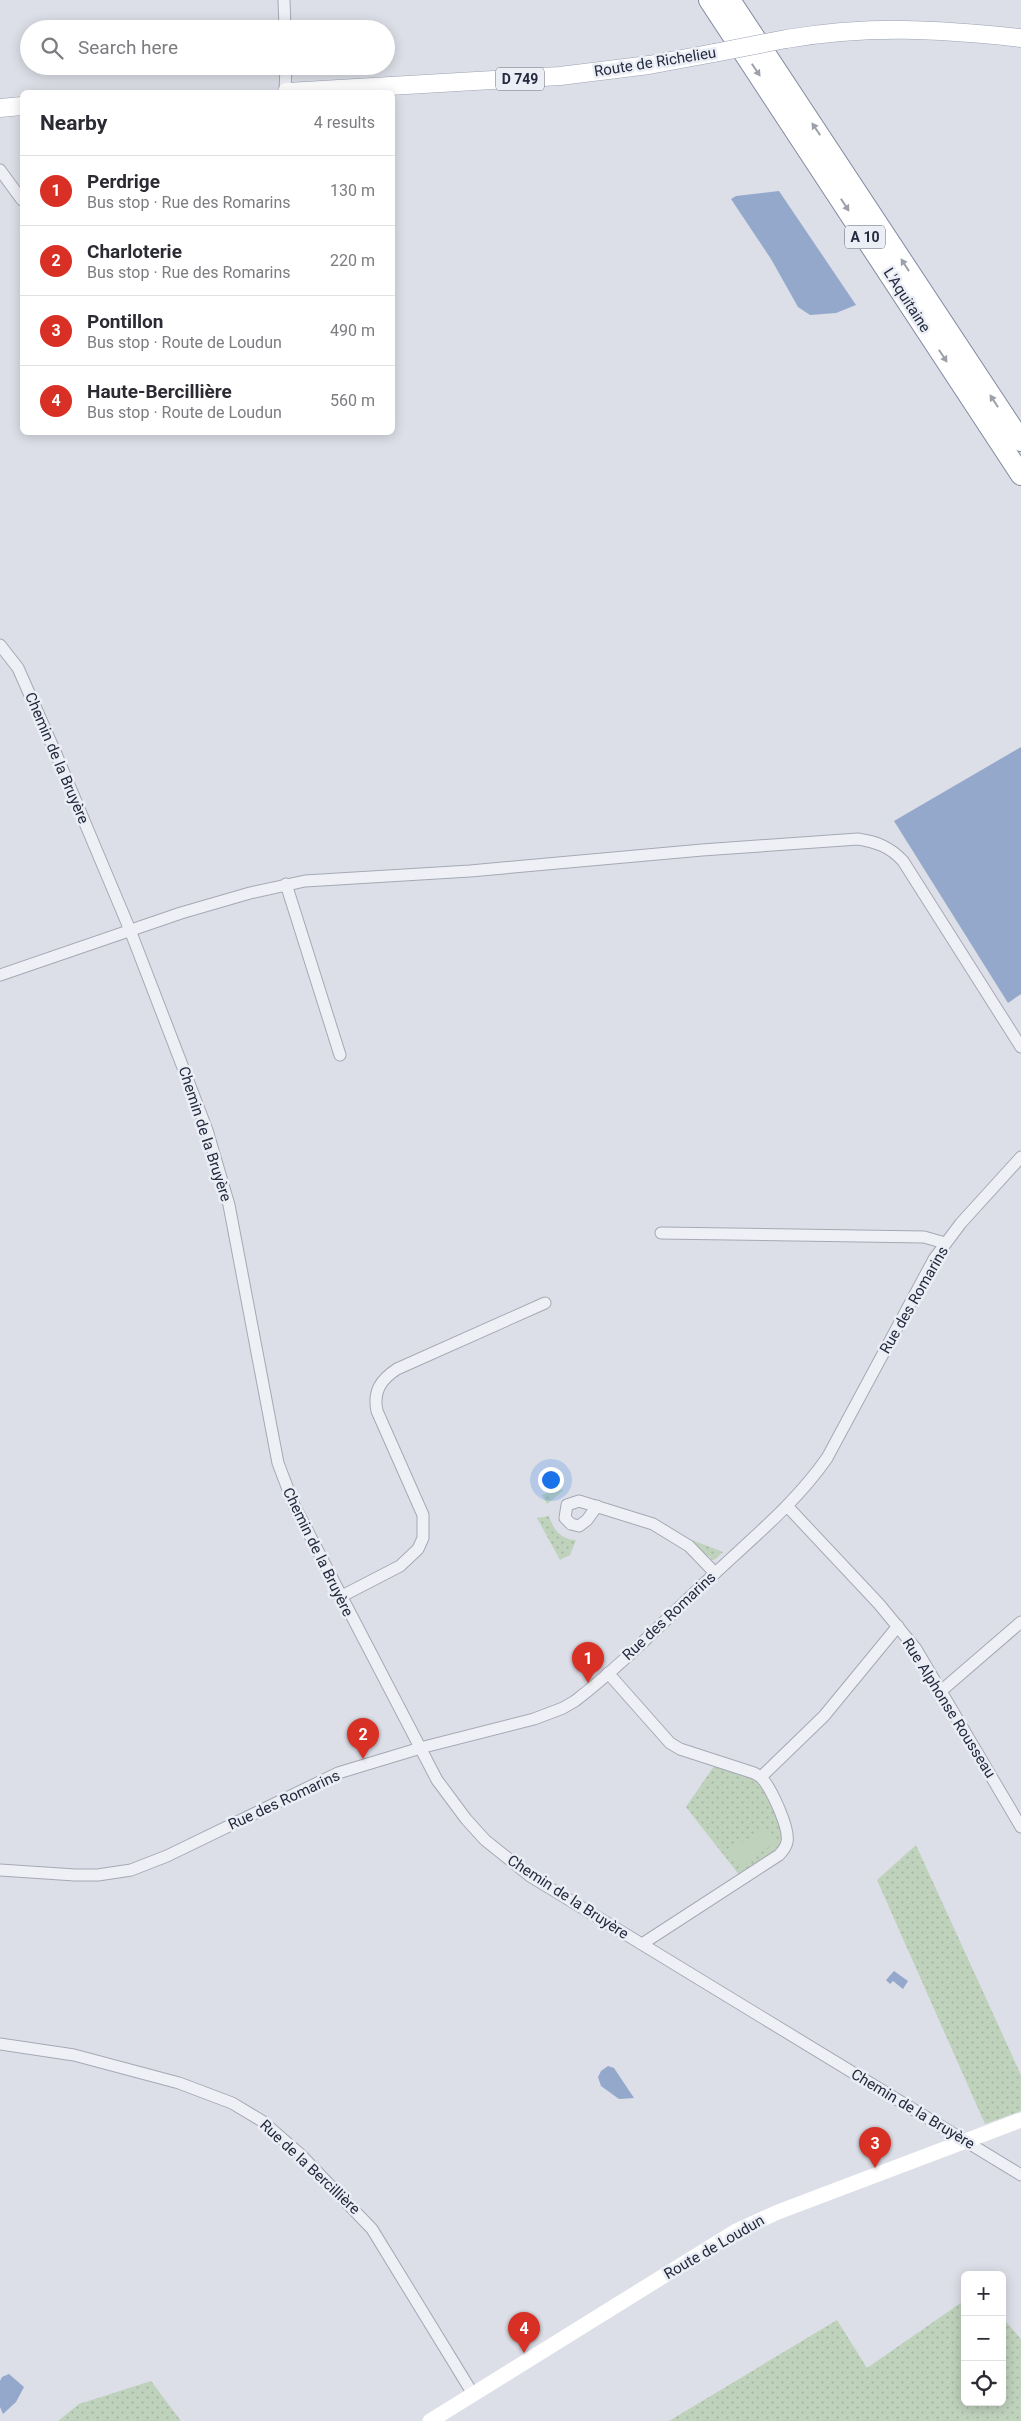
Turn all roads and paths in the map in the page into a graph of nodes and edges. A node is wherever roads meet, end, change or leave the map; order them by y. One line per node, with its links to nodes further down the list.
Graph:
1 (284, 0): 4 (street)
2 (709, 0): 14 (highway, L'Aquitaine / A 10, one-way to 14)
3 (730, 0): 13 (highway, L'Aquitaine / A 10, one-way to 3)
4 (285, 20)
5 (1021, 38): 8 (main road, Route de Richelieu / D 749, bridge)
6 (286, 75): 7 (street)
7 (286, 90)
8 (320, 90)
9 (20, 106): 10 (main road)
10 (0, 108)
11 (0, 170): 12 (street)
12 (20, 197)
13 (1021, 441)
14 (1021, 475)
15 (0, 646): 17 (street, Chemin de la Bruyère)
16 (286, 884): 17 (street); 19 (street); 20 (street)
17 (130, 930): 18 (street); 28 (street, Chemin de la Bruyère)
18 (0, 975)
19 (1021, 1047)
20 (340, 1055)
21 (1021, 1156): 23 (street, Rue des Romarins)
22 (661, 1233): 23 (street)
23 (945, 1243): 26 (street, Rue des Romarins)
24 (545, 1303): 28 (street)
25 (597, 1506): 27 (street)
26 (787, 1506): 27 (street, Rue des Romarins); 30 (street, Rue Alphonse Rousseau)
27 (715, 1573): 31 (street, Rue des Romarins)
28 (340, 1597): 33 (street, Chemin de la Bruyère)
29 (1021, 1622): 32 (street)
30 (898, 1626): 32 (street, Rue Alphonse Rousseau); 34 (street)
31 (608, 1673): 33 (street, Rue des Romarins); 34 (street)
32 (941, 1691): 35 (street, Rue Alphonse Rousseau)
33 (419, 1749): 36 (street, Rue des Romarins); 37 (street, Chemin de la Bruyère)
34 (761, 1777): 37 (street)
35 (1021, 1827)
36 (0, 1870)
37 (642, 1944): 40 (street, Chemin de la Bruyère)
38 (0, 2044): 42 (street, Rue de la Bercillière)
39 (1021, 2120): 40 (main road, Route de Loudun)
40 (965, 2141): 41 (street, Chemin de la Bruyère); 42 (main road, Route de Loudun)
41 (1021, 2175)
42 (473, 2394): 43 (main road, Route de Loudun)
43 (430, 2421)

